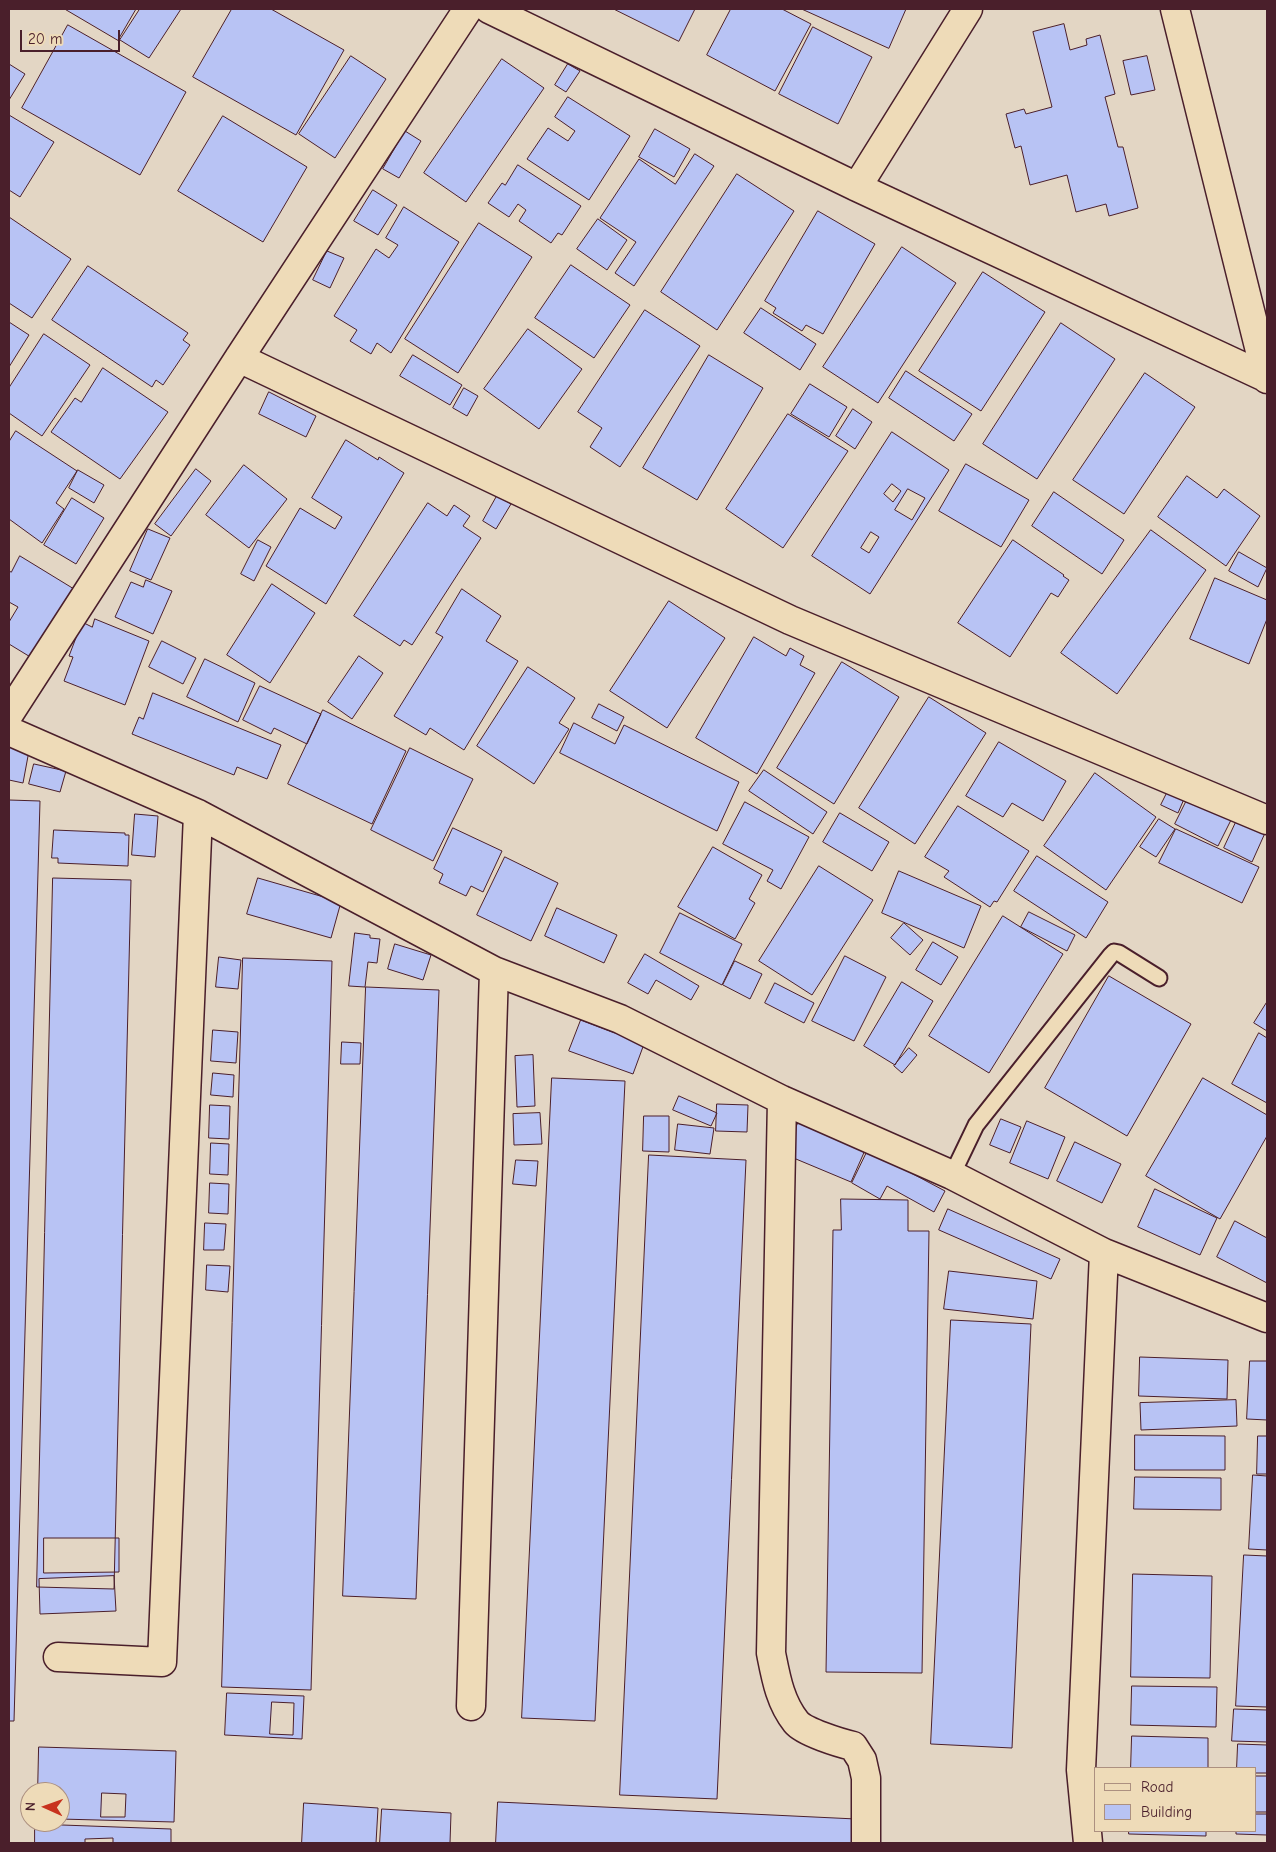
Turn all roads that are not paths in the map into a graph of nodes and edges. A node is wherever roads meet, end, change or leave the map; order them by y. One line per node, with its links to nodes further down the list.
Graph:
1 (468, 9): 6 (street)
2 (489, 9): 5 (street)
3 (968, 9): 5 (street)
4 (1174, 9): 7 (street)
5 (857, 187): 7 (street)
6 (239, 358): 8 (street); 11 (street)
7 (1267, 378)
8 (9, 714)
9 (9, 731): 10 (street)
10 (198, 814): 12 (street); 18 (street)
11 (1267, 820)
12 (494, 971): 14 (street); 19 (street)
13 (1159, 978): 15 (lane)
14 (782, 1100): 15 (street); 20 (street)
15 (952, 1175): 16 (street)
16 (1104, 1254): 17 (street); 21 (street)
17 (1267, 1318)
18 (58, 1657)
19 (471, 1706)
20 (866, 1843)
21 (1088, 1843)

